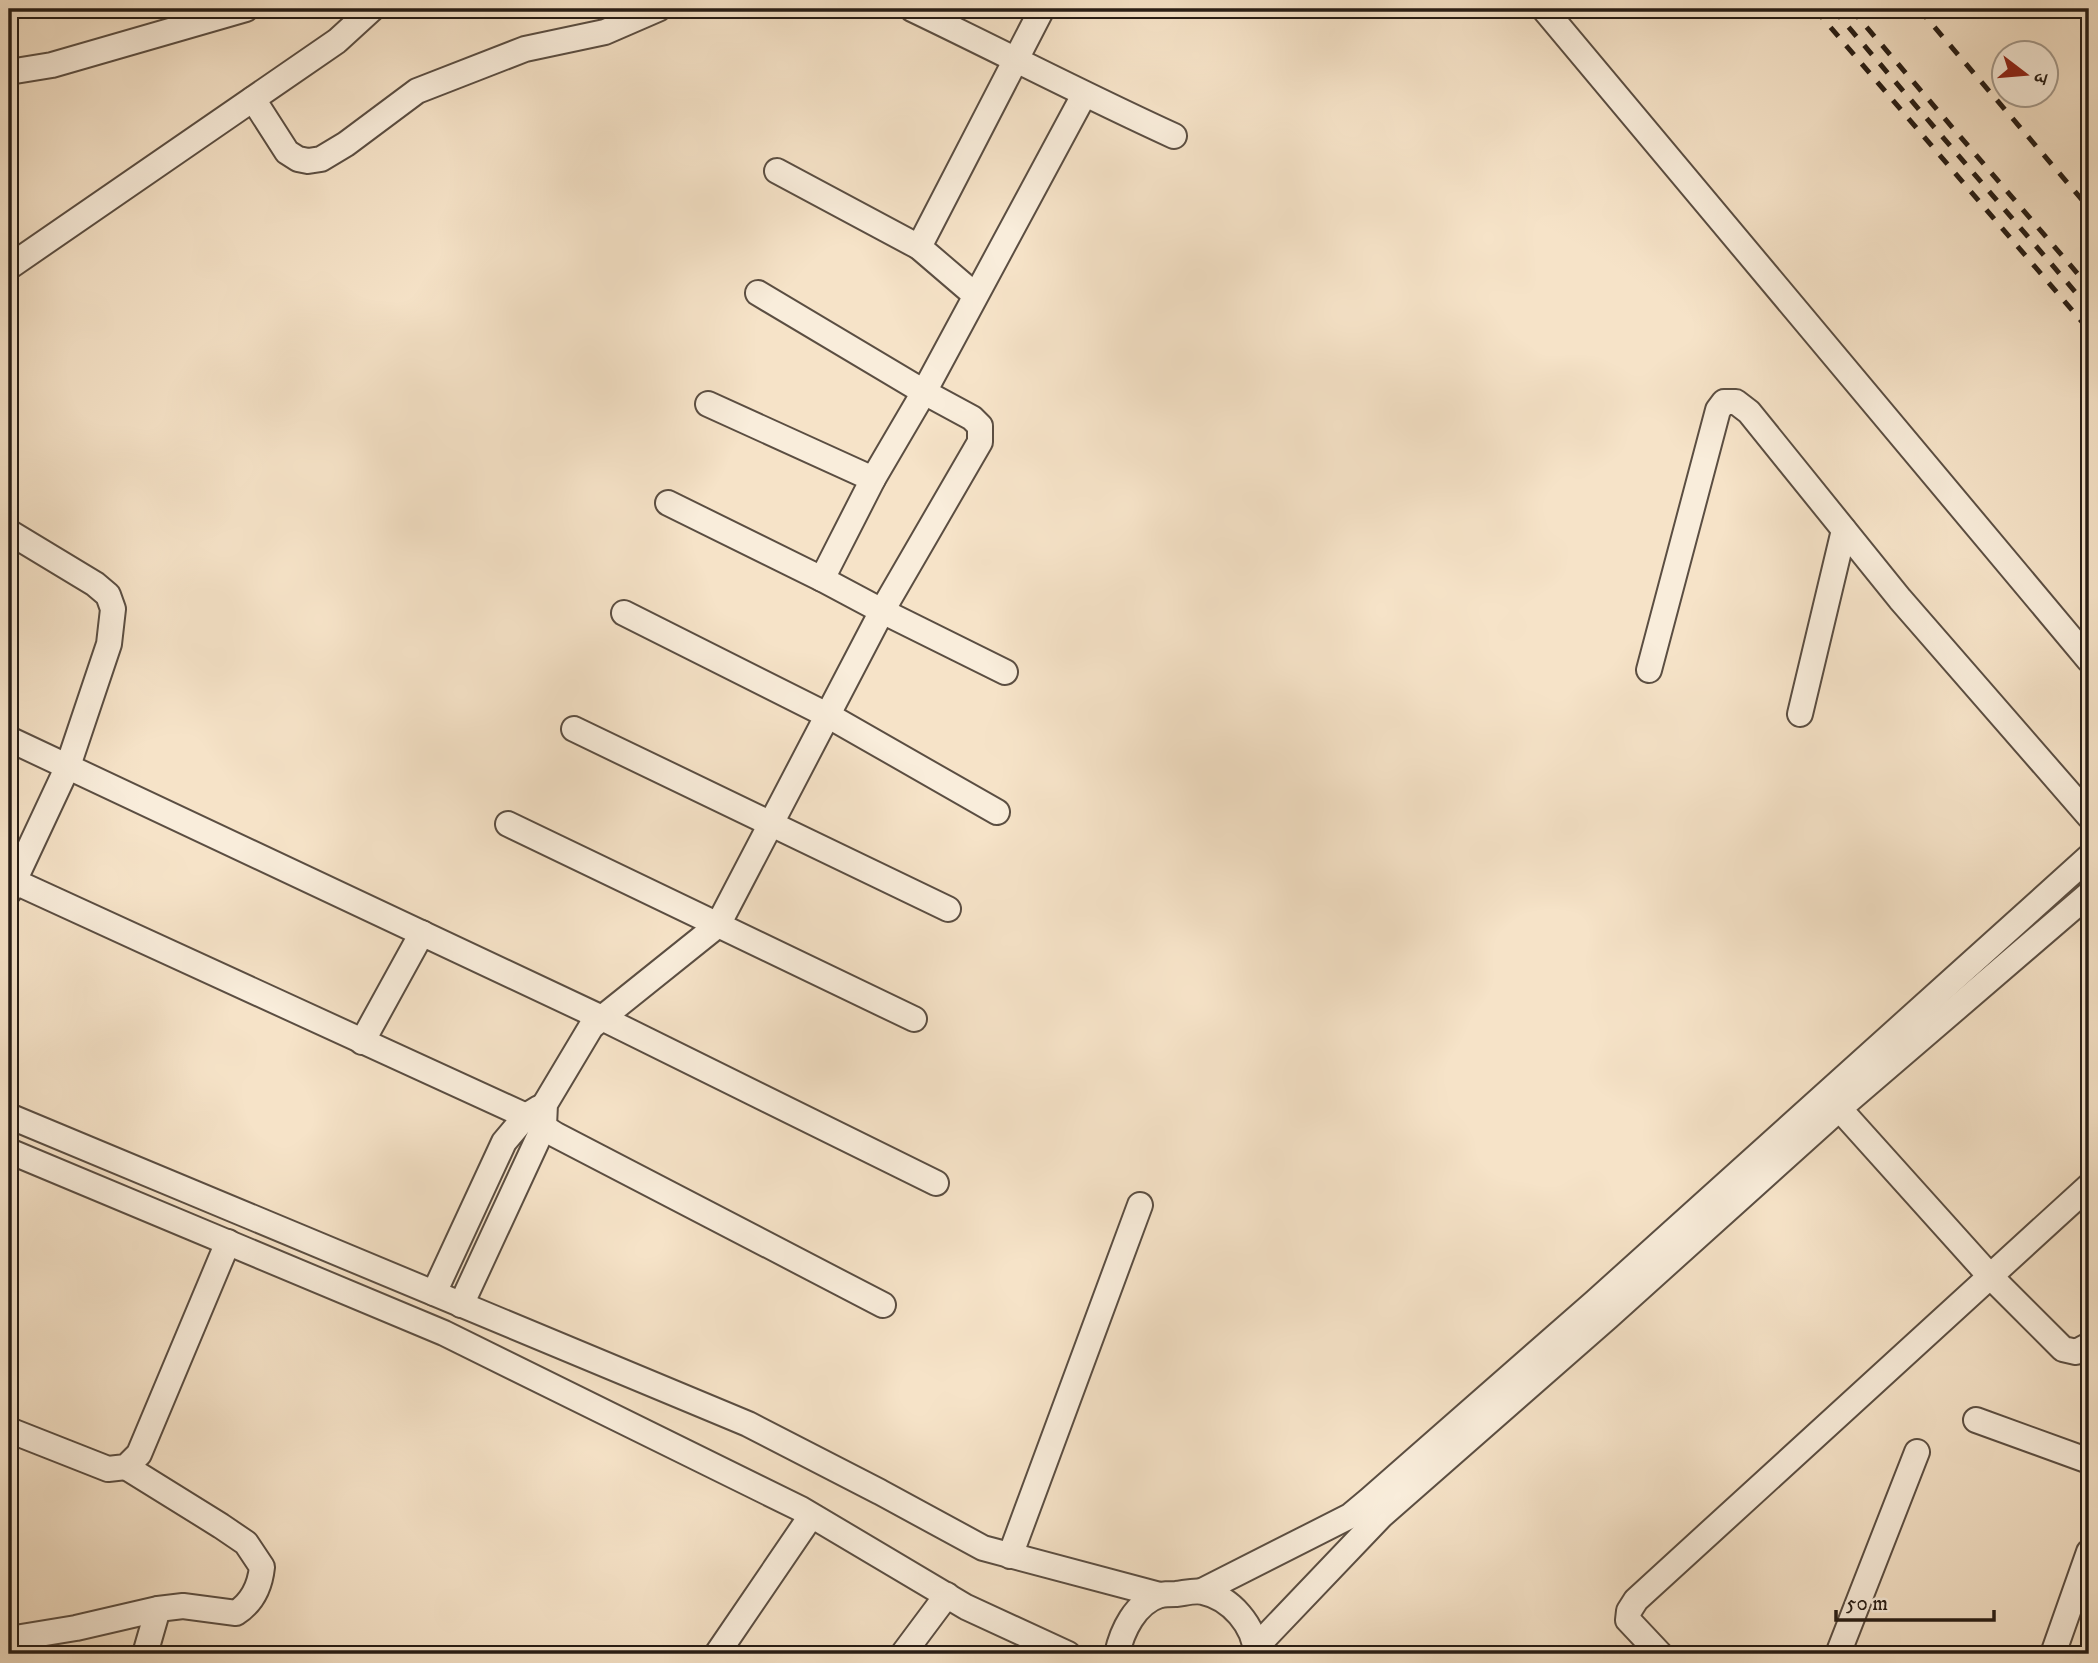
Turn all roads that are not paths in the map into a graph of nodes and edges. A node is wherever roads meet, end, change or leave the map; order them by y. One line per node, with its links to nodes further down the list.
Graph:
1 (246, 9): 8 (street)
2 (372, 9): 10 (street)
3 (658, 9): 10 (street)
4 (912, 9): 7 (street)
5 (1042, 9): 7 (street)
6 (1544, 9): 26 (street)
7 (1016, 58): 9 (street); 13 (street)
8 (9, 72)
9 (1084, 95): 11 (street); 16 (street)
10 (253, 99): 14 (street)
11 (1174, 135)
12 (777, 171): 13 (street)
13 (919, 247): 16 (street)
14 (9, 267)
15 (758, 293): 17 (street)
16 (975, 295): 17 (street)
17 (924, 392): 19 (street); 24 (street)
18 (708, 404): 19 (street)
19 (873, 479): 23 (street)
20 (668, 503): 23 (street)
21 (1844, 530): 27 (street); 29 (street); 35 (street)
22 (9, 532): 33 (street)
23 (822, 579): 24 (street)
24 (882, 611): 28 (street); 30 (street)
25 (624, 613): 30 (street)
26 (2089, 660)
27 (1649, 670)
28 (1005, 672)
29 (1800, 715)
30 (829, 716): 34 (street); 37 (street)
31 (573, 729): 37 (street)
32 (9, 740): 33 (street)
33 (68, 766): 39 (street); 43 (street)
34 (997, 812)
35 (2089, 816)
36 (508, 824): 42 (street)
37 (772, 825): 41 (street); 42 (street)
38 (2089, 856): 47 (street)
39 (10, 884): 46 (street)
40 (2089, 894): 47 (street)
41 (948, 909)
42 (718, 925): 44 (street); 45 (street)
43 (422, 933): 44 (street); 46 (street)
44 (602, 1018): 49 (street); 51 (street)
45 (914, 1019)
46 (362, 1042): 49 (street)
47 (1832, 1101): 55 (street); 68 (street); 74 (street)
48 (9, 1116): 56 (street)
49 (538, 1116): 56 (street); 57 (street); 58 (street)
50 (9, 1151): 54 (street)
51 (936, 1183)
52 (2089, 1186): 55 (street)
53 (1140, 1205): 67 (street)
54 (228, 1242): 64 (street); 65 (street)
55 (1989, 1275): 59 (street); 80 (street)
56 (434, 1293): 57 (street)
57 (461, 1305): 67 (street)
58 (883, 1305)
59 (2089, 1345)
60 (1976, 1420): 63 (street)
61 (9, 1430): 64 (street)
62 (1917, 1452): 81 (street)
63 (2089, 1461)
64 (126, 1467): 72 (street)
65 (811, 1516): 69 (street); 76 (street)
66 (2089, 1552): 71 (street)
67 (1010, 1556): 70 (street)
68 (1202, 1591): 70 (street); 74 (street)
69 (947, 1595): 77 (street); 78 (street)
70 (1160, 1595): 79 (street)
71 (2082, 1596): 82 (street)
72 (158, 1609): 73 (street); 75 (street)
73 (9, 1639)
74 (1256, 1651)
75 (145, 1654)
76 (717, 1654)
77 (903, 1654)
78 (1068, 1654)
79 (1117, 1654)
80 (1660, 1654)
81 (1838, 1654)
82 (2053, 1654)

